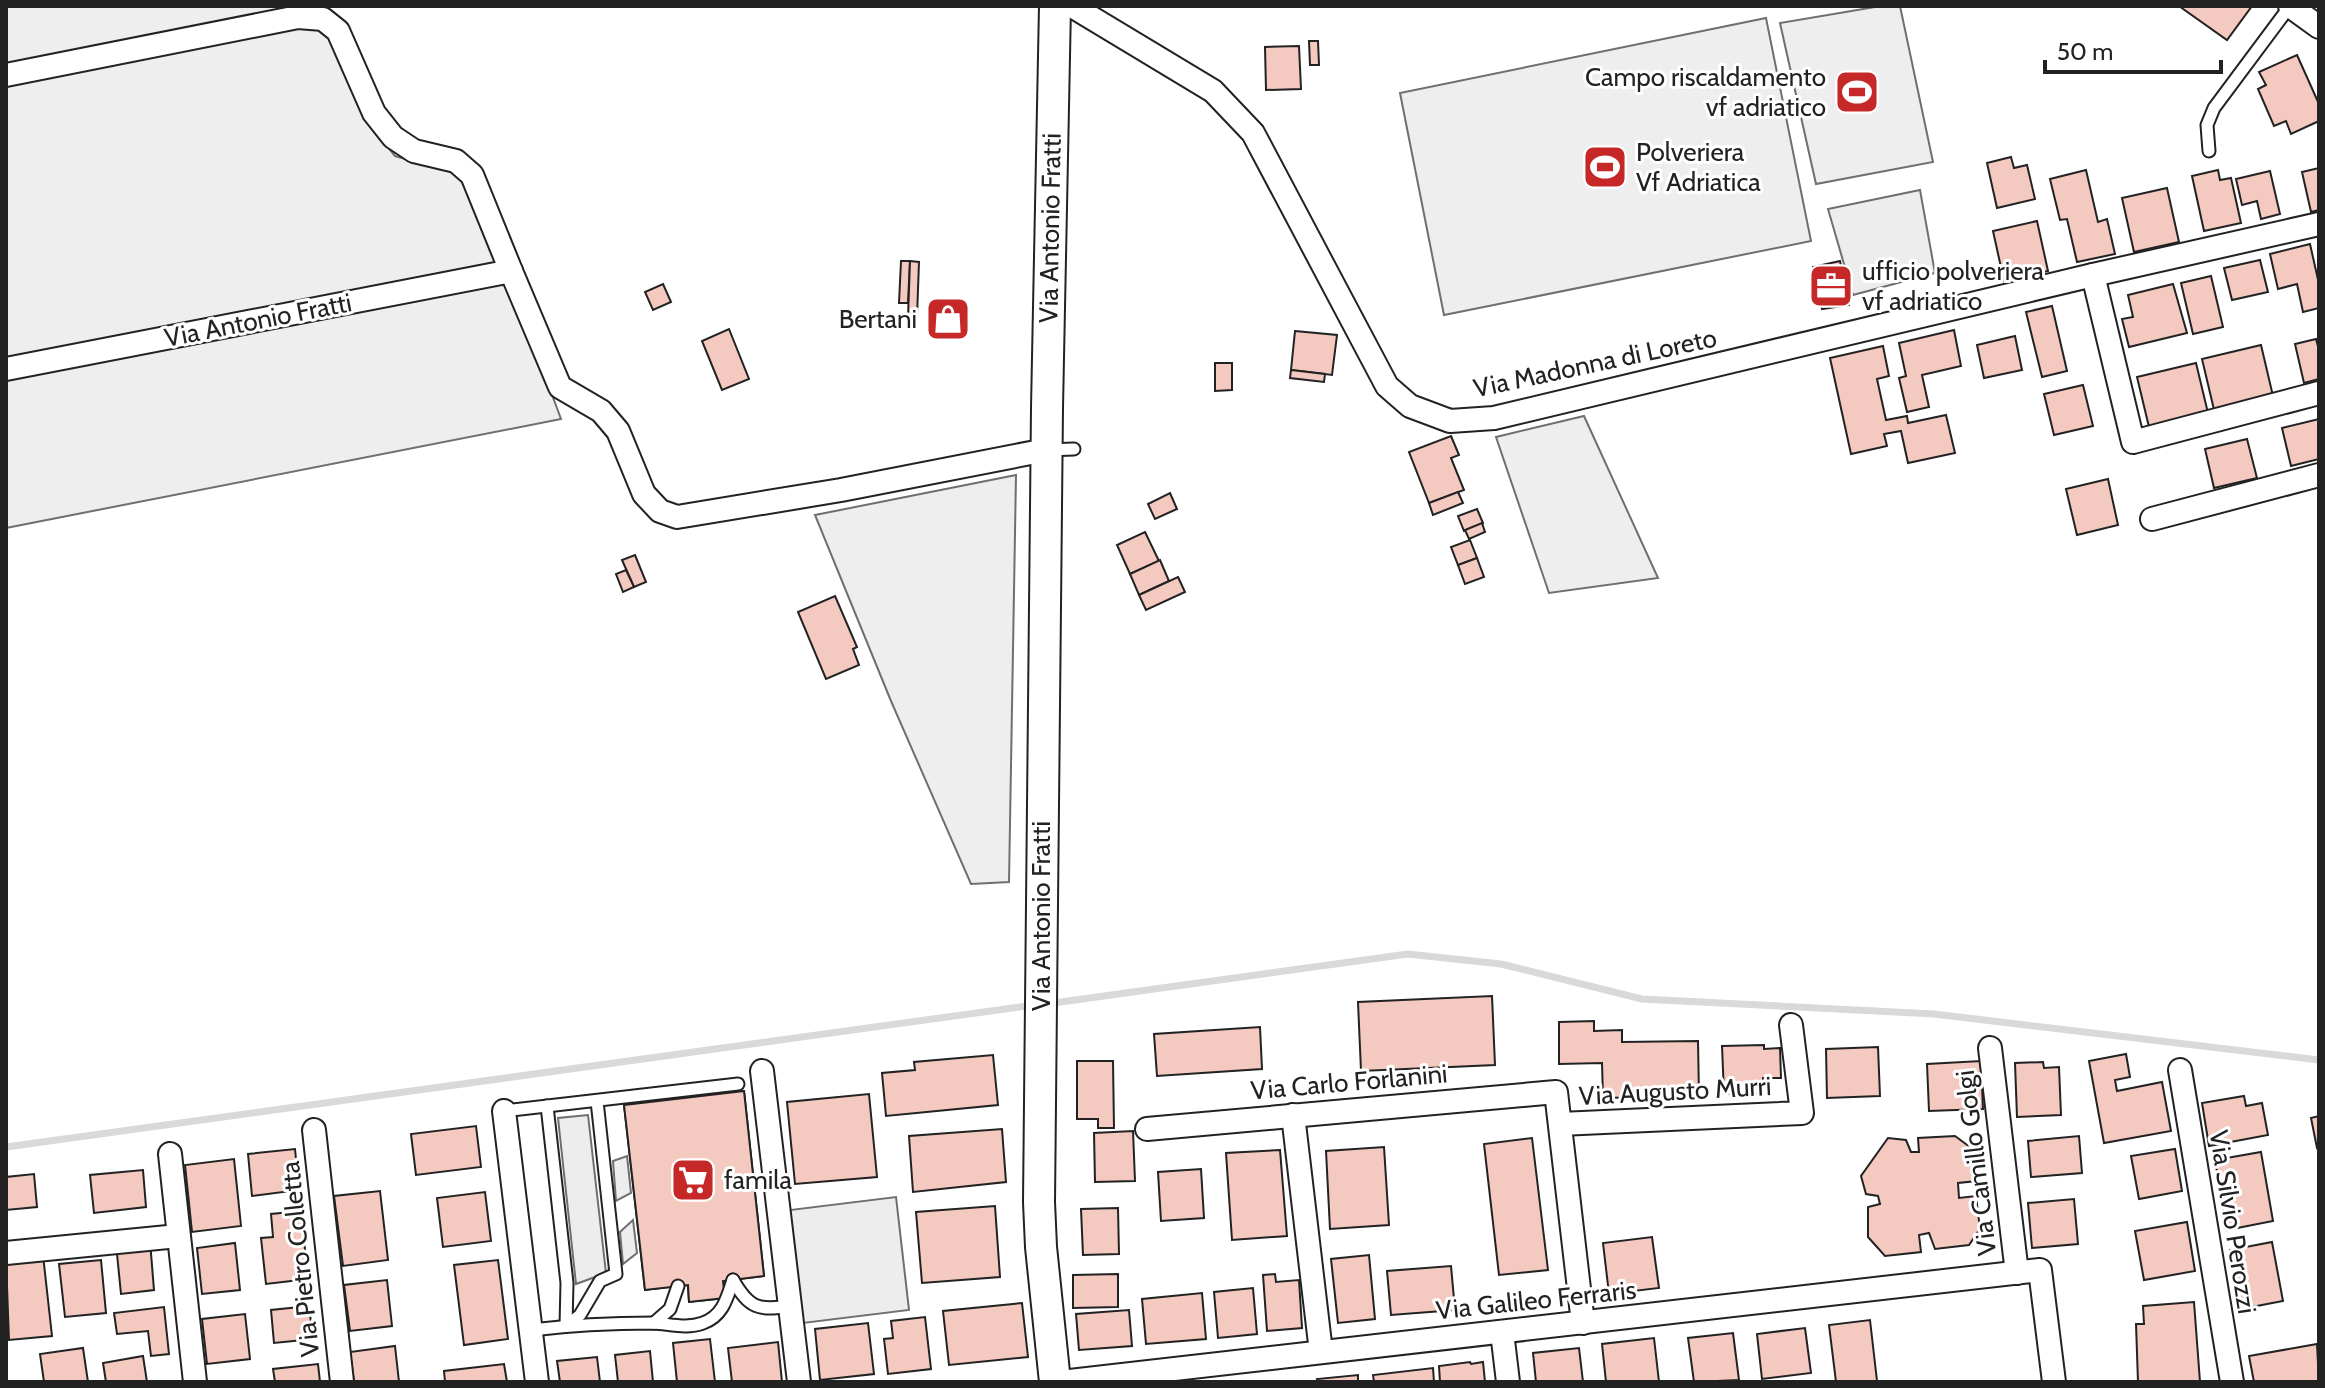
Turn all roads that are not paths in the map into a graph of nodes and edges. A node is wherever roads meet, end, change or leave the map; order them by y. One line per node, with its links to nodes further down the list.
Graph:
1 (1055, 6): 12 (street, Via Antonio Fratti)
2 (1072, 6): 9 (street, Via Madonna di Loreto)
3 (2290, 6): 4 (street); 6 (lane)
4 (2319, 27)
5 (6, 75): 8 (street)
6 (2209, 151)
7 (2319, 224): 9 (street, Via Madonna di Loreto)
8 (511, 271): 10 (street, Via Antonio Fratti); 12 (street)
9 (2093, 275): 11 (street)
10 (6, 369)
11 (2319, 393)
12 (1060, 449): 43 (street, Via Antonio Fratti)
13 (2319, 475): 14 (street)
14 (2152, 519)
15 (1791, 1025): 24 (street, Via Augusto Murri)
16 (1990, 1048): 30 (street, Via Camillo Golgi)
17 (2180, 1070): 47 (street, Via Silvio Perozzi)
18 (762, 1071): 32 (street)
19 (738, 1084): 20 (lane)
20 (597, 1101): 21 (lane); 35 (lane)
21 (547, 1106): 22 (lane); 35 (lane)
22 (504, 1111): 36 (street)
23 (1293, 1115): 24 (street, Via Carlo Forlanini); 25 (street, Via Carlo Forlanini); 38 (street)
24 (1560, 1124): 34 (street)
25 (1147, 1129)
26 (314, 1130): 40 (street, Via Pietro Colletta)
27 (170, 1154): 28 (street)
28 (178, 1236): 29 (street); 39 (street)
29 (6, 1253)
30 (2017, 1273): 34 (street, Via Galileo Ferraris); 46 (street)
31 (678, 1286): 33 (lane)
32 (790, 1306): 33 (lane); 42 (street)
33 (654, 1323): 35 (lane)
34 (1583, 1323): 37 (street, Via Galileo Ferraris)
35 (566, 1326): 36 (lane)
36 (531, 1330): 41 (street)
37 (1502, 1332): 38 (street, Via Galileo Ferraris); 45 (street)
38 (1321, 1352): 44 (street, Via Galileo Ferraris)
39 (195, 1382)
40 (342, 1382)
41 (537, 1382)
42 (799, 1382)
43 (1055, 1382)
44 (1061, 1382)
45 (1508, 1382)
46 (2054, 1382)
47 (2232, 1382)

